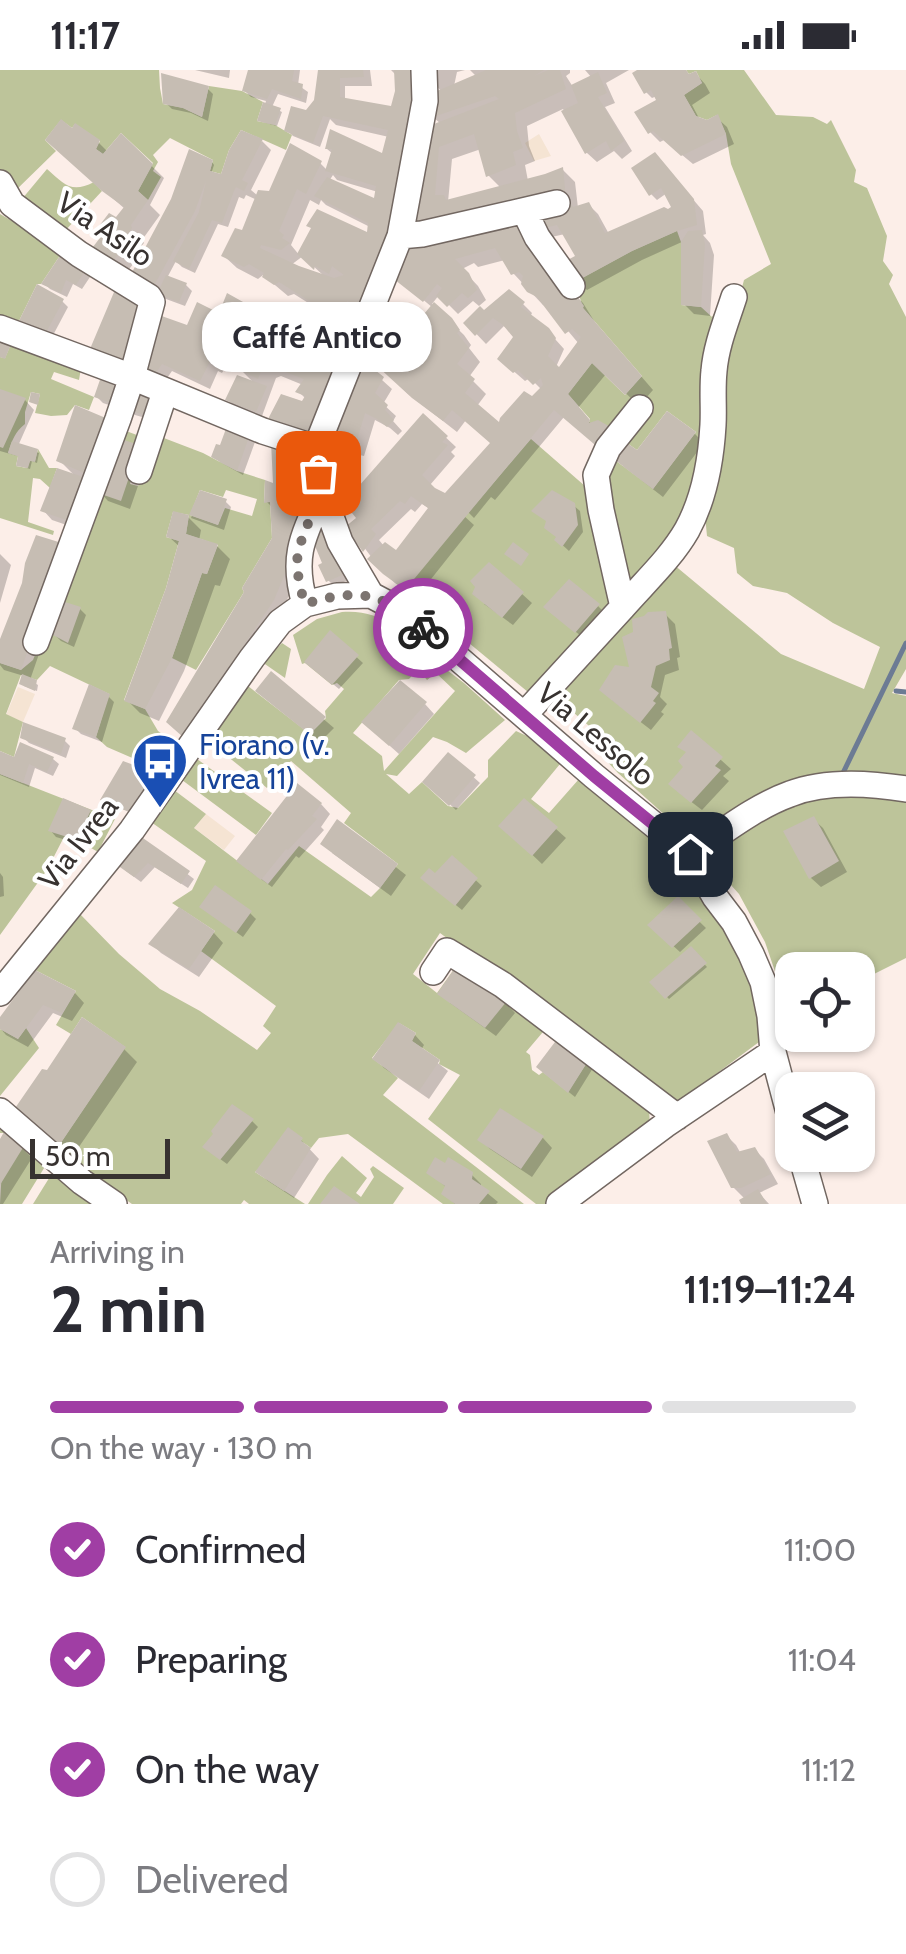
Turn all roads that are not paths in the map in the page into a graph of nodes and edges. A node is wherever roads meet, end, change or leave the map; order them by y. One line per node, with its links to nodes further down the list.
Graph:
1 (424, 70): 5 (street)
2 (0, 183): 9 (street, Via Asilo)
3 (557, 203): 4 (street)
4 (524, 212): 5 (street); 6 (street)
5 (400, 236): 12 (street)
6 (572, 286)
7 (734, 297): 17 (street)
8 (0, 328): 9 (street)
9 (132, 377): 10 (street); 18 (street)
10 (166, 392): 12 (street); 13 (street)
11 (640, 408): 17 (street)
12 (316, 448): 14 (street)
13 (139, 472)
14 (320, 499): 15 (street); 16 (street)
15 (371, 595): 16 (street); 19 (street, Via Lessolo)
16 (305, 604): 22 (street, Via Ivrea)
17 (623, 607): 19 (street)
18 (36, 642)
19 (524, 715): 21 (street, Via Lessolo)
20 (906, 790): 21 (street)
21 (690, 854): 25 (street, Via Lessolo)
22 (10, 962): 24 (street, Via Ivrea)
23 (433, 972): 28 (street)
24 (0, 994)
25 (773, 1052): 26 (street, Via Lessolo); 28 (street)
26 (778, 1072)
27 (0, 1111): 30 (street)
28 (677, 1118): 31 (street)
29 (806, 1172): 32 (street)
30 (114, 1204)
31 (559, 1204)
32 (815, 1204)

